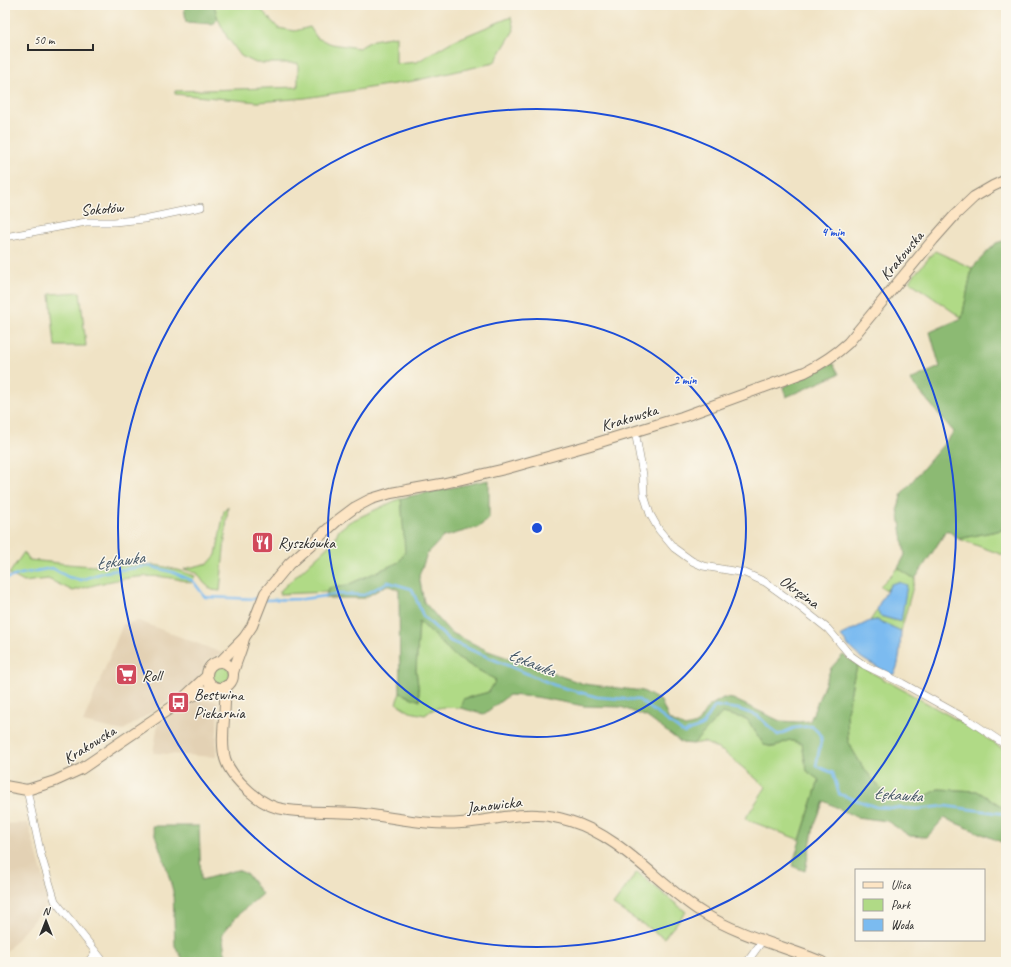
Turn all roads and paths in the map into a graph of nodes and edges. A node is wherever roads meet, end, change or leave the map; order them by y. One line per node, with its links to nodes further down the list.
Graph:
1 (1006, 180): 4 (street, Krakowska)
2 (201, 207): 3 (street, Sokołów)
3 (5, 237)
4 (635, 431): 5 (street, Krakowska); 12 (street, Okrężna)
5 (244, 638): 6 (street, Krakowska); 7 (street, Krakowska)
6 (220, 662): 7 (street); 8 (street)
7 (233, 673): 9 (street)
8 (207, 676): 10 (street); 11 (street, Krakowska)
9 (226, 686): 10 (street); 15 (street, Janowicka)
10 (215, 687): 11 (street, Krakowska)
11 (181, 700): 14 (street, Krakowska)
12 (1006, 745)
13 (5, 786): 14 (street, Krakowska)
14 (27, 790): 16 (street)
15 (763, 940): 19 (street); 20 (street, Janowicka)
16 (96, 952): 17 (street); 18 (street)
17 (88, 962)
18 (104, 962)
19 (747, 962)
20 (822, 962)

